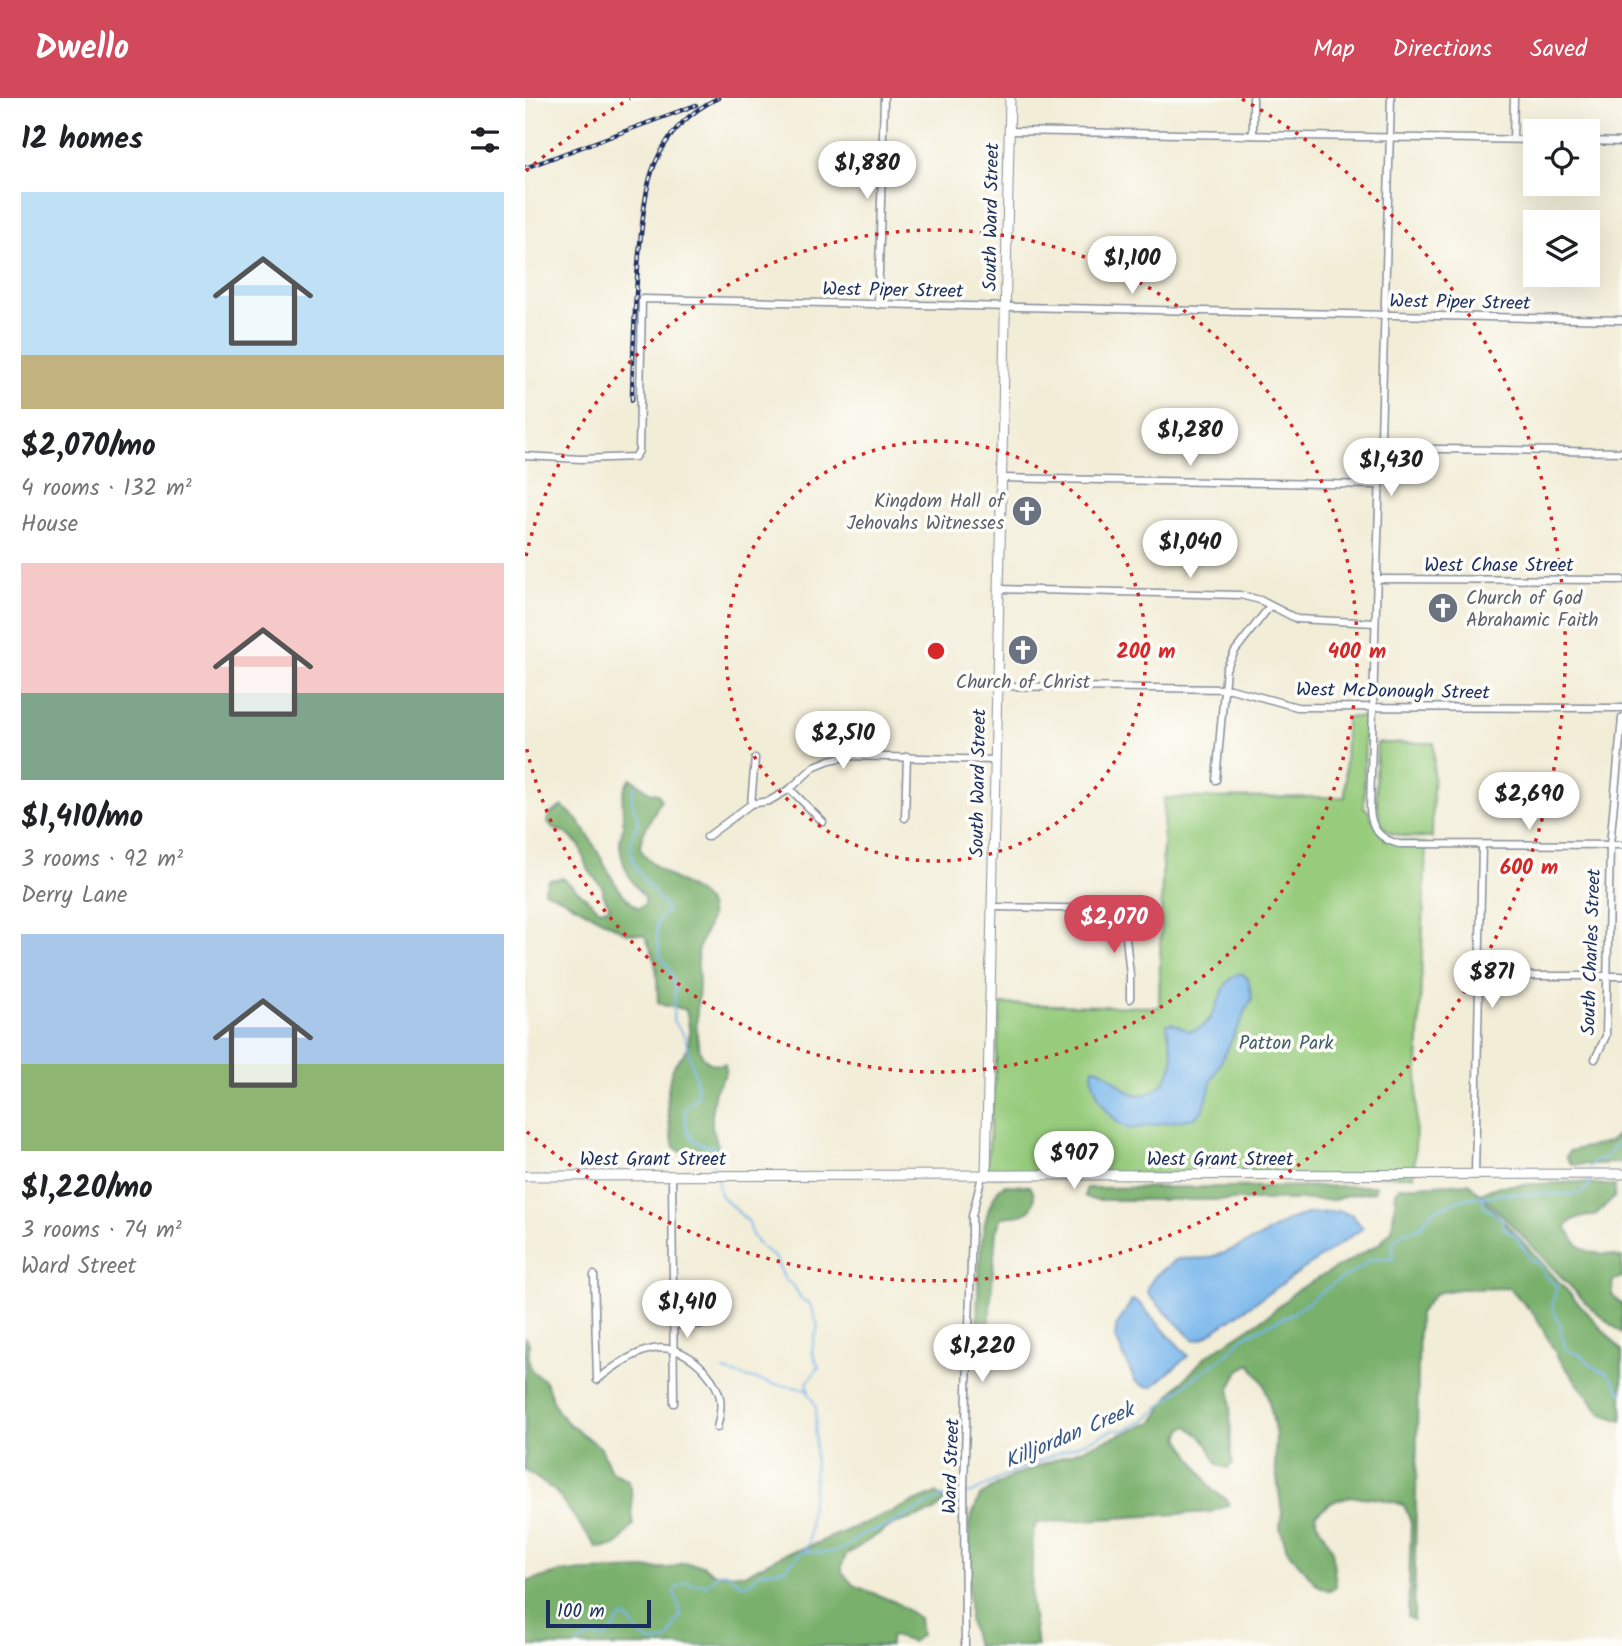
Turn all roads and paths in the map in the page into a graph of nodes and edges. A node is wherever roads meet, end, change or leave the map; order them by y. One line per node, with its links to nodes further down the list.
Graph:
1 (884, 98): 13 (street)
2 (1010, 98): 6 (main road, South Ward Street)
3 (1253, 98): 7 (street)
4 (1391, 98): 8 (street)
5 (1514, 98): 9 (street)
6 (1009, 131): 7 (street); 14 (main road, South Ward Street)
7 (1253, 135): 8 (street)
8 (1391, 138): 9 (street); 15 (street)
9 (1513, 139): 10 (street)
10 (1523, 139)
11 (1600, 141): 12 (street)
12 (1622, 142)
13 (878, 305): 14 (street, West Piper Street); 19 (street, West Piper Street)
14 (1006, 307): 15 (street, West Piper Street); 20 (main road, South Ward Street)
15 (1385, 315): 16 (street, West Piper Street); 17 (street)
16 (1622, 320)
17 (1379, 447): 18 (street); 21 (street)
18 (1622, 452)
19 (525, 456)
20 (1001, 478): 21 (street); 24 (main road, South Ward Street)
21 (1378, 485): 22 (street)
22 (1377, 579): 23 (street, West Chase Street); 26 (street)
23 (1622, 580)
24 (998, 589): 25 (street); 27 (main road, South Ward Street)
25 (1270, 606): 26 (street); 28 (street)
26 (1375, 623): 29 (street)
27 (997, 686): 28 (street, West McDonough Street); 34 (main road, South Ward Street)
28 (1222, 689): 29 (street, West McDonough Street); 35 (street)
29 (1372, 707): 30 (street, West McDonough Street); 41 (street)
30 (1622, 708)
31 (1622, 719): 42 (street, South Charles Street)
32 (907, 756): 34 (street); 36 (street); 38 (street)
33 (755, 758): 37 (street)
34 (995, 760): 44 (main road, South Ward Street)
35 (1216, 779)
36 (790, 789): 37 (street); 39 (street)
37 (751, 804): 40 (street)
38 (905, 818)
39 (823, 822)
40 (707, 838)
41 (1482, 845): 42 (street); 45 (street)
42 (1610, 845): 43 (street); 46 (street, South Charles Street)
43 (1622, 845)
44 (992, 907): 48 (street); 54 (main road, South Ward Street)
45 (1480, 976): 46 (street); 51 (street)
46 (1606, 976): 47 (street); 49 (street, South Charles Street)
47 (1622, 976)
48 (1130, 999)
49 (1595, 1059)
50 (1622, 1174): 51 (main road, West Grant Street)
51 (1475, 1175): 54 (main road, West Grant Street)
52 (525, 1176): 53 (main road, West Grant Street)
53 (672, 1176): 54 (main road, West Grant Street); 57 (street)
54 (984, 1176): 61 (street, Ward Street)
55 (594, 1275): 58 (street)
56 (716, 1324): 57 (street)
57 (673, 1325): 58 (street)
58 (673, 1348): 59 (street); 60 (street)
59 (674, 1404)
60 (717, 1428)
61 (965, 1646)

